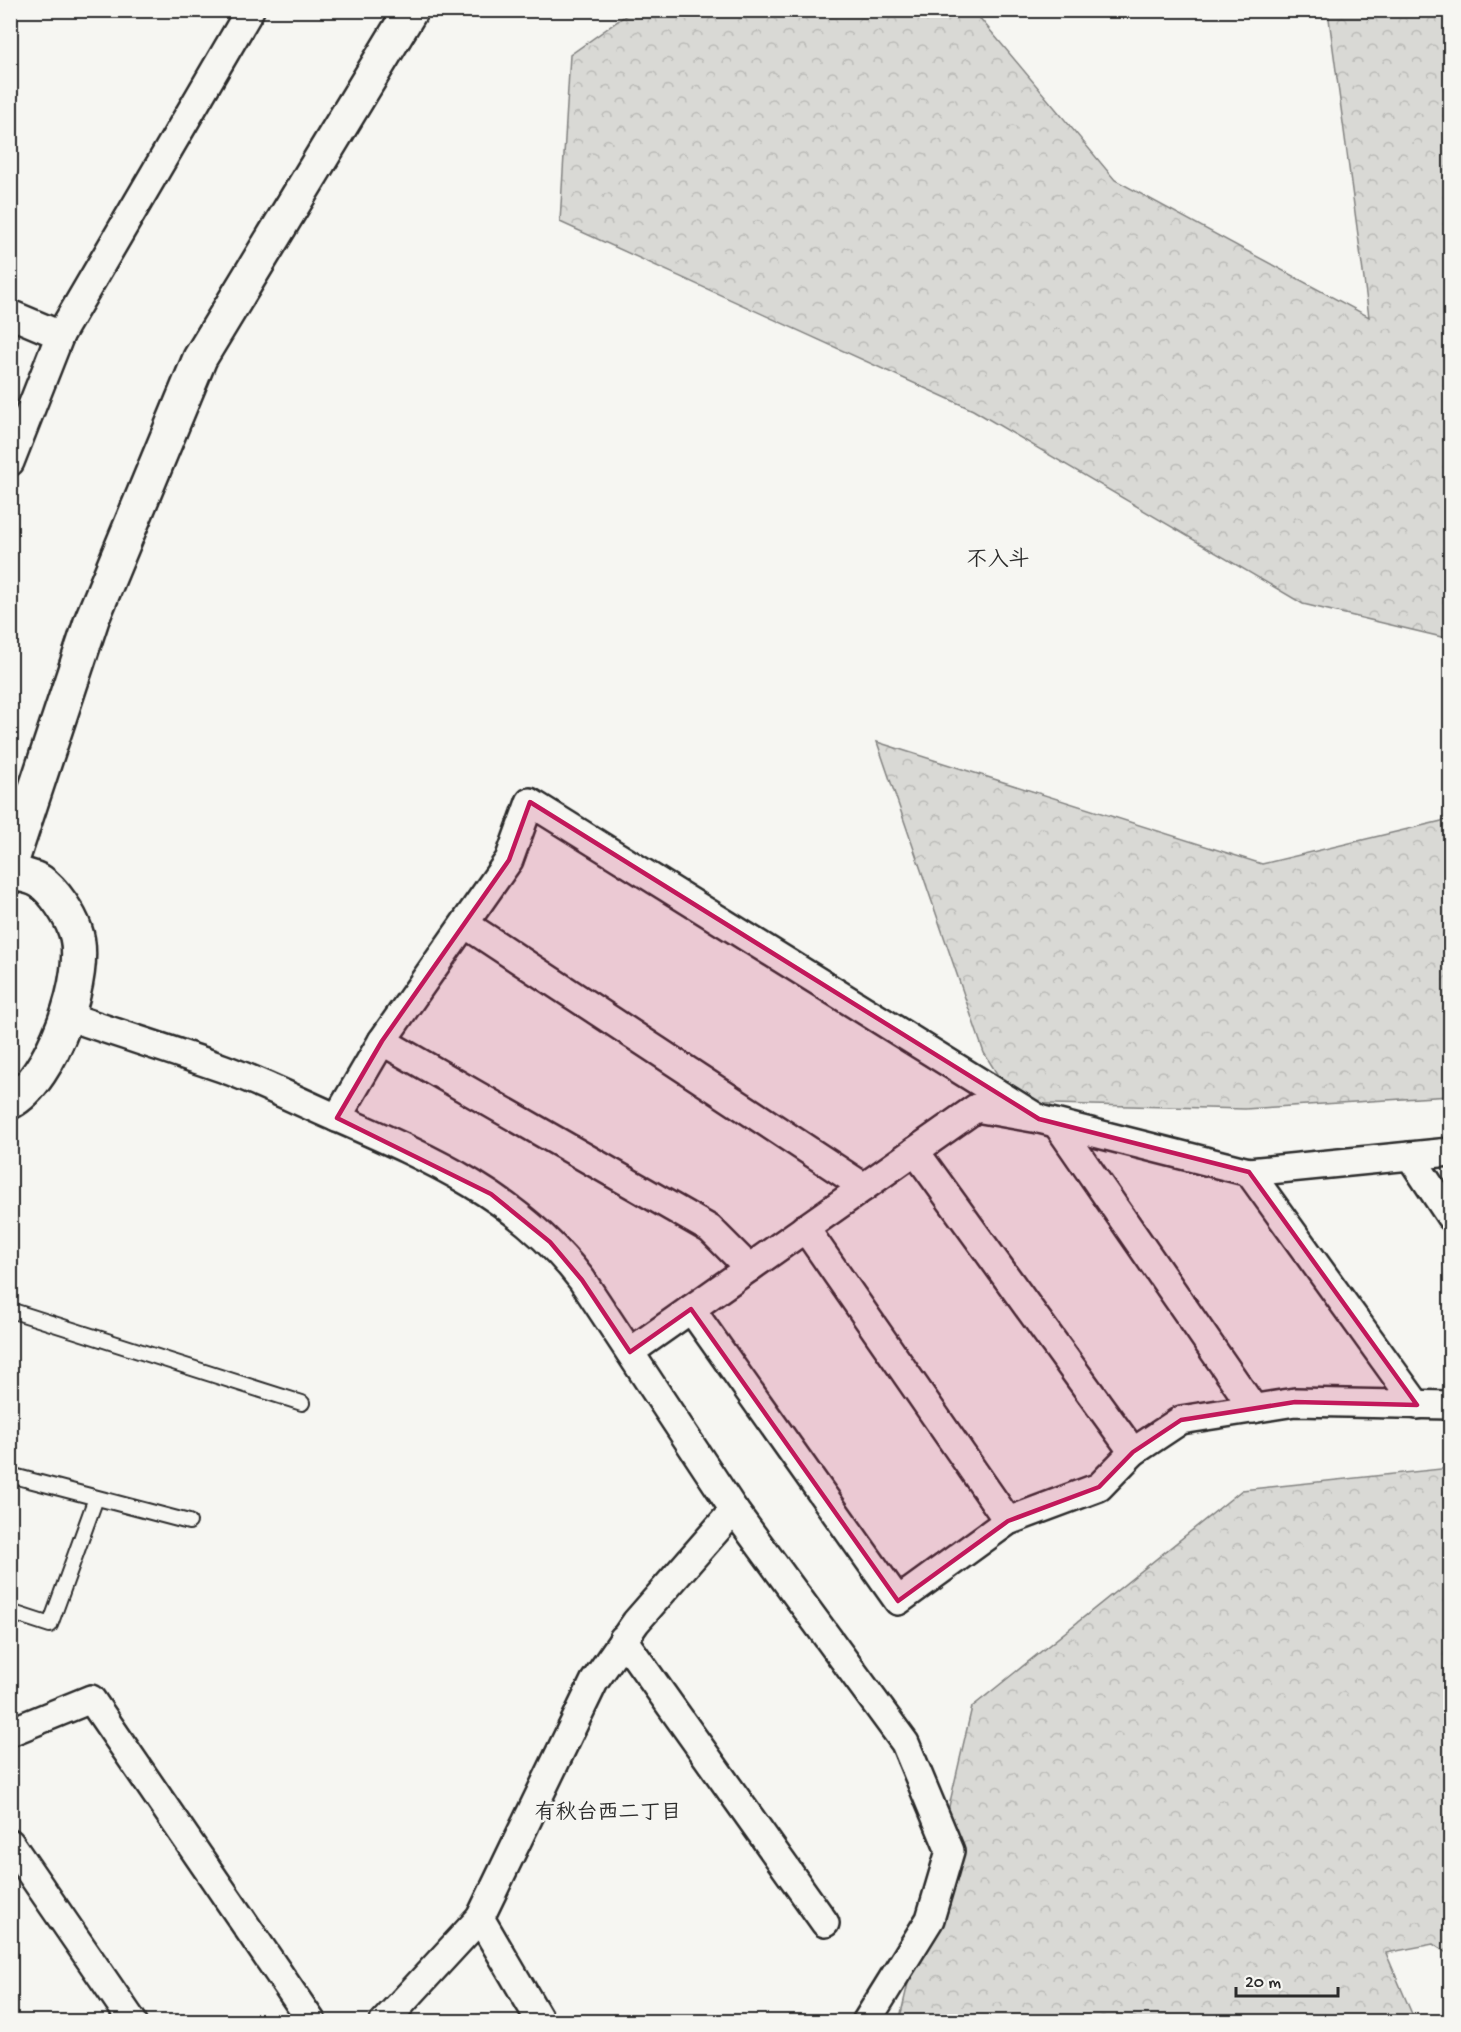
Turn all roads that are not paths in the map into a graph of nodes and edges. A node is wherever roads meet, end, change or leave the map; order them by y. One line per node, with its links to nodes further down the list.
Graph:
1 (411, 10): 6 (street)
2 (241, 14): 4 (street)
3 (10, 314): 4 (street)
4 (60, 335): 5 (street)
5 (10, 462)
6 (10, 866)
7 (10, 872): 9 (street)
8 (465, 924): 10 (street); 13 (street); 18 (street)
9 (67, 1016): 11 (street); 12 (street)
10 (382, 1041): 12 (street); 21 (street)
11 (10, 1102)
12 (337, 1118): 24 (street)
13 (1048, 1121): 14 (street); 17 (street); 28 (street)
14 (915, 1151): 18 (street); 29 (street)
15 (1450, 1152): 16 (street)
16 (1410, 1156): 17 (street); 19 (street)
17 (1250, 1172): 26 (street)
18 (864, 1187): 20 (street)
19 (1450, 1216)
20 (805, 1228): 21 (street); 33 (street)
21 (748, 1268): 22 (street)
22 (691, 1309): 24 (street); 33 (street)
23 (10, 1310): 25 (lane)
24 (630, 1352): 32 (street)
25 (302, 1403)
26 (1417, 1405): 27 (street); 28 (street)
27 (1450, 1405)
28 (1254, 1409): 29 (street)
29 (1133, 1452): 33 (street)
30 (10, 1474): 31 (lane)
31 (96, 1498): 34 (lane); 35 (lane)
32 (734, 1510): 36 (street); 45 (street)
33 (1008, 1521)
34 (189, 1522)
35 (10, 1612)
36 (623, 1639): 39 (street); 40 (street)
37 (10, 1732): 42 (street)
38 (10, 1844): 41 (street)
39 (480, 1918): 43 (street); 44 (street)
40 (825, 1923)
41 (133, 2022)
42 (312, 2022)
43 (384, 2022)
44 (541, 2022)
45 (866, 2022)

